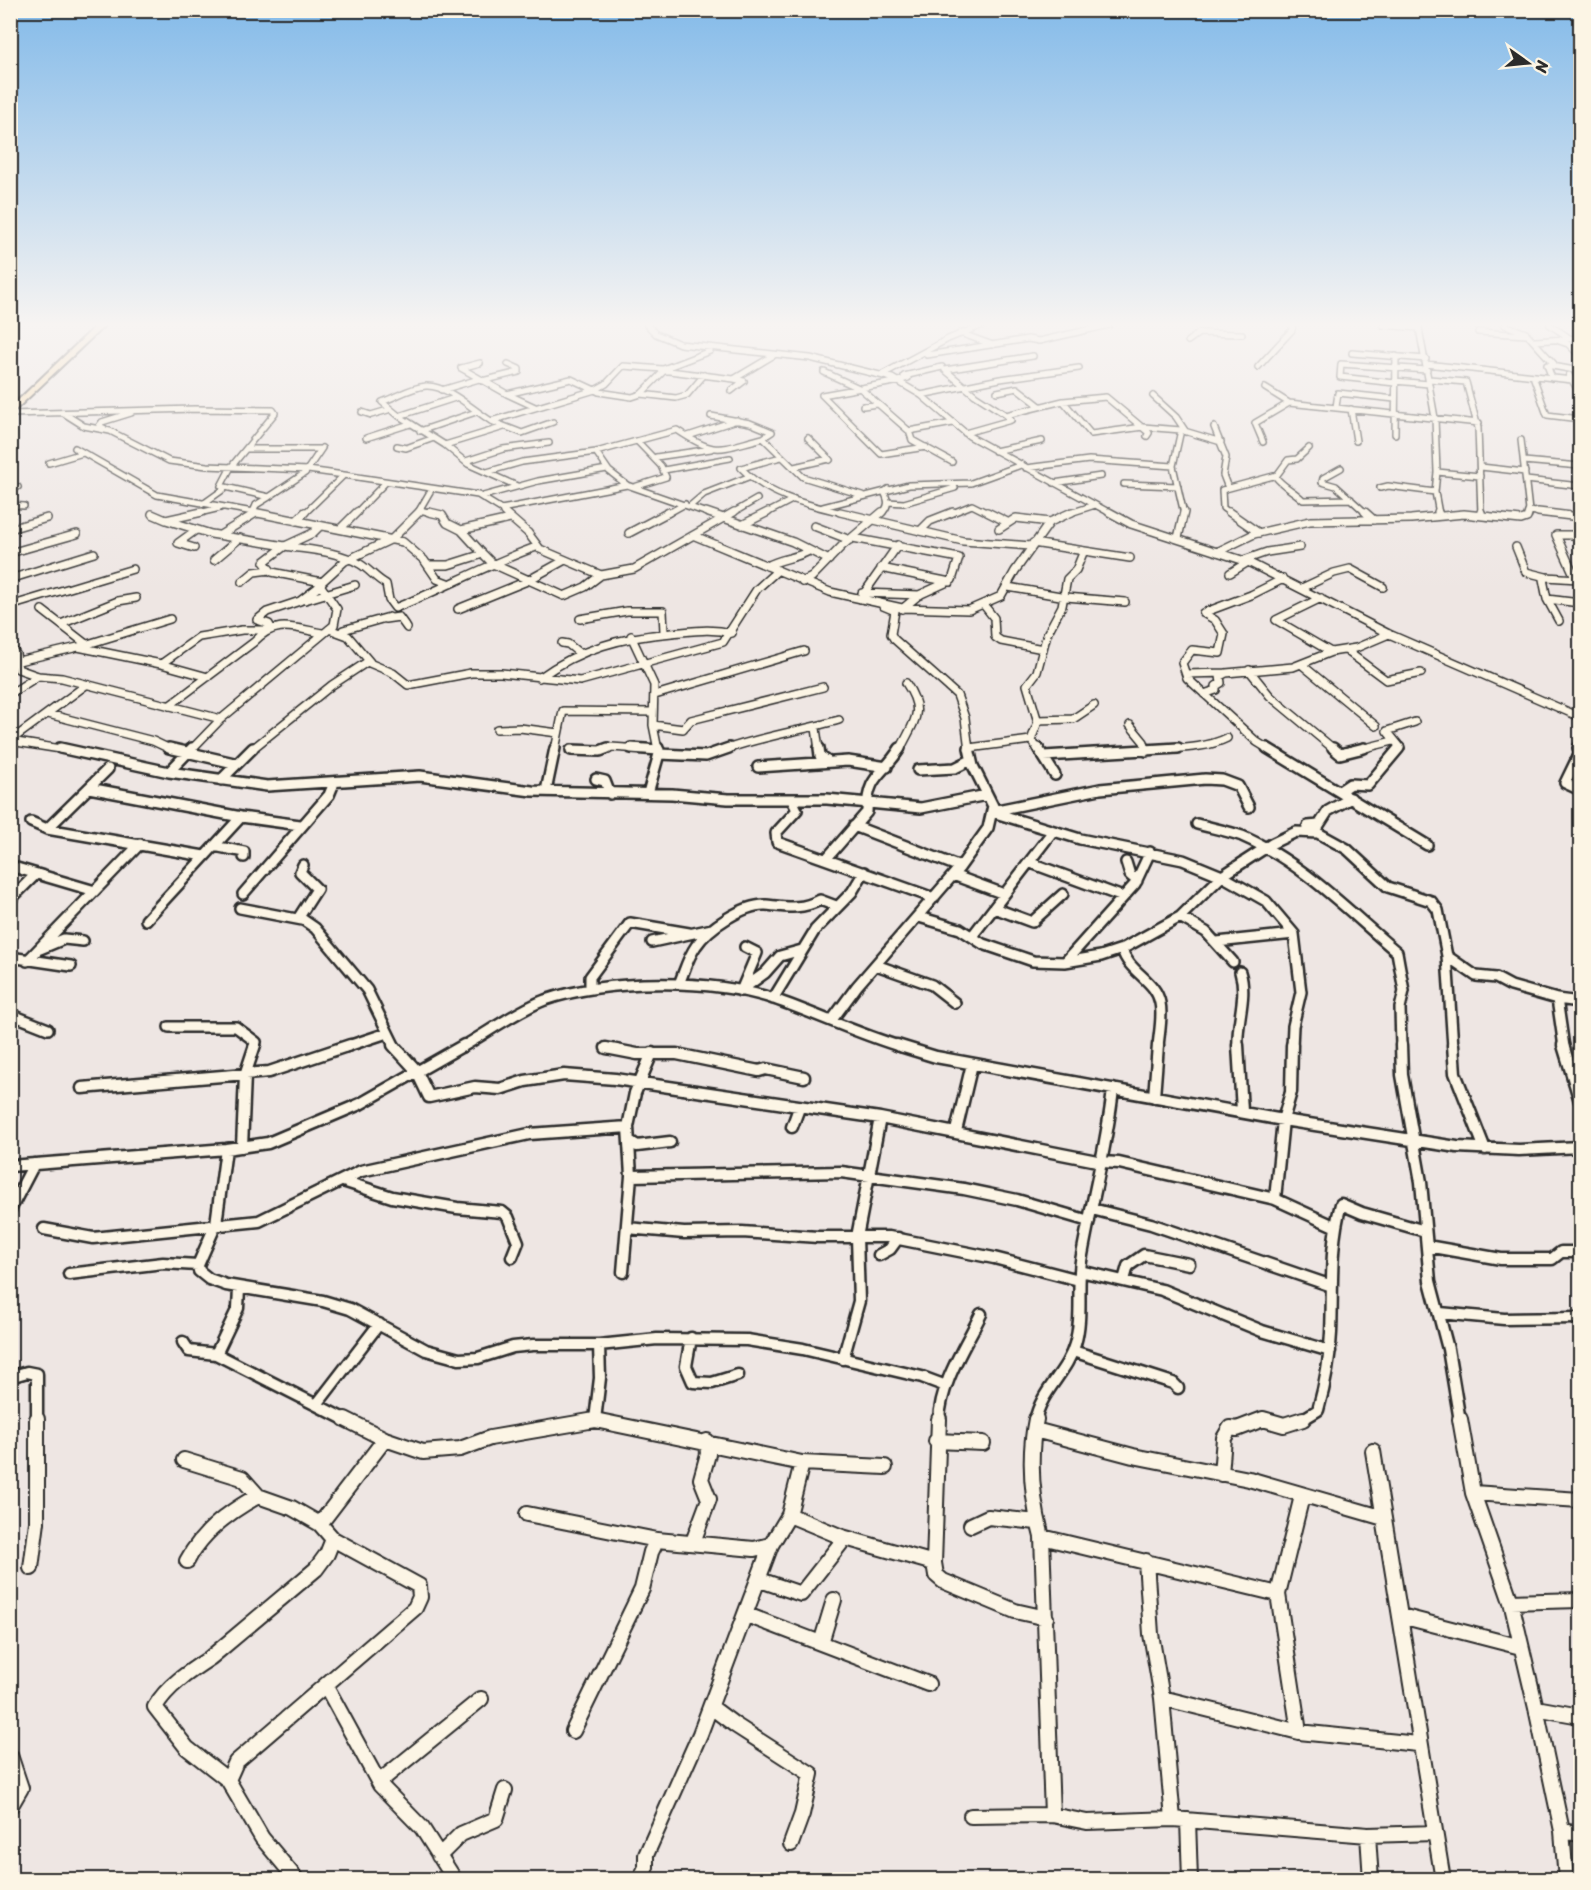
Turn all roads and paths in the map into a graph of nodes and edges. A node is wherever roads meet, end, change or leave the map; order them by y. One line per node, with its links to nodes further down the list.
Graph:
1 (21, 413): 27 (street)
2 (84, 413): 27 (street)
3 (129, 413): 42 (street)
4 (275, 413): 66 (street)
5 (365, 413): 6 (street)
6 (379, 413)
7 (394, 413): 28 (street)
8 (408, 413): 28 (street)
9 (472, 413): 43 (street)
10 (478, 413): 34 (street)
11 (516, 413): 34 (street)
12 (840, 413): 63 (street)
13 (888, 413): 44 (street)
14 (942, 413): 36 (street)
15 (1002, 413): 30 (street)
16 (1016, 413): 30 (street)
17 (1072, 413): 40 (street)
18 (1126, 413): 40 (street)
19 (1172, 413): 45 (street)
20 (1272, 413): 59 (street)
21 (1352, 413): 55 (street)
22 (1392, 413): 47 (street)
23 (1394, 413): 31 (street)
24 (1434, 413): 31 (street)
25 (1476, 413): 37 (street)
26 (1545, 413): 32 (street)
27 (65, 414): 42 (street)
28 (399, 416): 38 (street)
29 (711, 416): 33 (street)
30 (1006, 416): 46 (street)
31 (1435, 418): 37 (street); 90 (street)
32 (1581, 419)
33 (737, 420): 48 (street); 52 (street)
34 (491, 421): 39 (street)
35 (553, 423): 39 (street)
36 (953, 423): 44 (street); 46 (street)
37 (1479, 423): 84 (street)
38 (410, 424): 43 (street); 50 (street)
39 (504, 427): 61 (street)
40 (1143, 427): 45 (street); 49 (street)
41 (1214, 427): 58 (street)
42 (104, 429): 81 (street)
43 (420, 431): 51 (street)
44 (909, 431): 63 (street)
45 (1183, 431): 58 (street); 79 (street)
46 (965, 433): 68 (street)
47 (1395, 434)
48 (688, 436): 57 (street); 67 (street)
49 (1147, 436)
50 (366, 438)
51 (434, 438): 61 (street); 62 (street)
52 (762, 438): 67 (street); 72 (street)
53 (808, 438): 82 (street)
54 (1042, 441): 68 (street)
55 (1356, 441)
56 (1521, 441): 76 (street)
57 (638, 442): 69 (street); 88 (street)
58 (1221, 442): 107 (street)
59 (1263, 442)
60 (549, 443): 75 (street)
61 (445, 445): 75 (street)
62 (397, 446)
63 (926, 447): 77 (street)
64 (75, 448): 70 (street)
65 (1309, 448): 93 (street)
66 (247, 449): 81 (street); 87 (street)
67 (703, 449): 71 (street)
68 (995, 450): 83 (street)
69 (596, 452): 86 (street); 89 (street)
70 (83, 453): 78 (street); 120 (street)
71 (656, 457)
72 (781, 457): 82 (street); 95 (street)
73 (730, 458): 88 (street)
74 (1089, 460): 79 (street); 83 (street); 99 (street)
75 (466, 461): 89 (street)
76 (1524, 461): 80 (street); 91 (street)
77 (952, 462)
78 (50, 464)
79 (1173, 466): 104 (street)
80 (1581, 466)
81 (231, 467): 87 (street); 101 (street)
82 (794, 467): 114 (street)
83 (1024, 467): 98 (street); 99 (street)
84 (1481, 467): 91 (street); 94 (street)
85 (1341, 468): 118 (street)
86 (607, 469): 102 (street); 103 (street)
87 (306, 470): 92 (street); 115 (street)
88 (664, 470): 103 (street)
89 (487, 472): 102 (street)
90 (1437, 472): 94 (street); 112 (street)
91 (1525, 472): 96 (street)
92 (344, 475): 97 (street); 141 (street)
93 (1275, 476): 107 (street); 118 (street)
94 (1480, 476): 133 (street)
95 (748, 477): 117 (street); 122 (street)
96 (1526, 480): 105 (street); 129 (street)
97 (386, 482): 110 (street); 148 (street)
98 (965, 483): 109 (street); 119 (street)
99 (1054, 483): 123 (street)
100 (1124, 484): 104 (street)
101 (223, 486): 115 (street); 120 (street)
102 (517, 486): 113 (street)
103 (631, 486): 122 (street); 127 (street)
104 (1178, 486): 160 (street)
105 (1581, 486)
106 (18, 487): 111 (street)
107 (1228, 488): 154 (street)
108 (1380, 488): 112 (street)
109 (888, 489): 114 (street); 119 (street)
110 (431, 490): 113 (street); 128 (street)
111 (10, 491)
112 (1435, 492): 132 (street)
113 (483, 496): 127 (street)
114 (865, 496): 126 (street)
115 (269, 497): 130 (street)
116 (757, 499): 134 (street)
117 (794, 499): 126 (street); 144 (street)
118 (1351, 499): 140 (street)
119 (888, 502): 138 (street)
120 (203, 504): 125 (street)
121 (10, 505): 124 (street)
122 (688, 505): 134 (street); 153 (street)
123 (1095, 505): 143 (street); 160 (street)
124 (24, 506)
125 (220, 508): 130 (street); 139 (street)
126 (823, 508): 138 (street)
127 (501, 509): 137 (street)
128 (420, 510): 151 (street); 161 (street)
129 (1529, 511): 133 (street); 135 (street)
130 (254, 512): 141 (street); 156 (street)
131 (152, 514): 139 (street)
132 (1438, 516): 133 (street); 140 (street)
133 (1482, 516)
134 (722, 517): 144 (street); 158 (street)
135 (1581, 517)
136 (47, 518): 147 (street)
137 (510, 519): 151 (street); 166 (street)
138 (875, 519): 152 (street); 162 (street)
139 (166, 520): 150 (street)
140 (1374, 520): 154 (street)
141 (296, 521): 145 (street)
142 (1007, 522): 143 (street); 149 (street); 152 (street)
143 (1050, 522): 164 (street)
144 (742, 525): 170 (street)
145 (320, 526): 148 (street); 165 (street)
146 (814, 526): 162 (street)
147 (10, 529)
148 (340, 529): 161 (street)
149 (999, 529)
150 (196, 530): 156 (street); 169 (street)
151 (461, 530): 175 (street)
152 (920, 531): 164 (street)
153 (629, 533)
154 (1259, 533): 171 (street)
155 (77, 534): 172 (street)
156 (220, 535): 159 (street)
157 (1581, 535): 195 (street)
158 (694, 536): 184 (street); 190 (street)
159 (240, 538): 165 (street); 178 (street)
160 (1178, 538): 171 (street)
161 (392, 539): 176 (street); 183 (street)
162 (851, 539): 163 (street); 180 (street)
163 (898, 545): 185 (street); 198 (street)
164 (1032, 545): 174 (street); 202 (street)
165 (285, 546): 176 (street); 187 (street)
166 (536, 547): 179 (street); 182 (street)
167 (1300, 547): 181 (street)
168 (1516, 547): 191 (street)
169 (194, 548)
170 (809, 551): 180 (street); 184 (street)
171 (1217, 552): 181 (street)
172 (10, 553)
173 (94, 553): 192 (street)
174 (1083, 553): 177 (street); 208 (street)
175 (483, 554): 182 (street); 183 (street)
176 (352, 558): 199 (street); 220 (street)
177 (1130, 558)
178 (214, 560)
179 (565, 560): 190 (street); 194 (street)
180 (829, 560): 197 (street)
181 (1246, 561): 189 (street); 193 (street)
182 (493, 564): 194 (street); 200 (street)
183 (429, 566): 200 (street)
184 (768, 566): 188 (street)
185 (882, 568): 198 (street); 207 (street)
186 (133, 569): 218 (street)
187 (270, 570): 196 (street); 199 (street)
188 (777, 570): 197 (street); 236 (street)
189 (1230, 573)
190 (601, 574): 194 (street)
191 (1546, 577): 195 (street); 211 (street)
192 (10, 579)
193 (1283, 579): 203 (street); 255 (street)
194 (528, 580): 222 (street)
195 (1578, 580)
196 (242, 582)
197 (802, 582): 207 (street)
198 (950, 582): 206 (street)
199 (322, 584): 205 (street); 212 (street)
200 (450, 584): 220 (street)
201 (355, 585): 205 (street)
202 (1008, 587): 208 (street); 216 (street)
203 (1302, 588): 204 (street); 210 (street)
204 (1383, 588)
205 (326, 594): 212 (street); 230 (street)
206 (920, 595): 207 (street); 221 (street)
207 (861, 596): 219 (street)
208 (1066, 597): 214 (street); 242 (street)
209 (136, 598): 229 (street)
210 (1321, 598): 237 (street); 245 (street)
211 (1547, 599): 215 (street); 228 (street)
212 (300, 601): 217 (street)
213 (281, 602): 217 (street)
214 (1125, 602)
215 (1581, 603)
216 (983, 604): 221 (street); 242 (street)
217 (271, 605): 232 (street)
218 (10, 606)
219 (884, 606): 221 (street); 225 (street)
220 (400, 607): 224 (street)
221 (902, 608): 225 (street)
222 (458, 609)
223 (42, 610): 229 (street)
224 (399, 617): 231 (street); 233 (street)
225 (894, 617): 285 (street)
226 (170, 619): 240 (street)
227 (580, 619): 234 (street)
228 (1559, 621)
229 (61, 624): 240 (street)
230 (329, 628): 233 (street); 235 (street)
231 (407, 628)
232 (268, 629): 235 (street); 249 (street); 257 (street)
233 (343, 630): 248 (street)
234 (664, 632): 236 (street); 238 (street)
235 (322, 633): 270 (street)
236 (732, 633): 251 (street)
237 (1389, 634): 244 (street); 269 (street)
238 (631, 636): 246 (street); 251 (street)
239 (562, 643): 246 (street)
240 (82, 646): 247 (street); 249 (street)
241 (10, 647): 247 (street)
242 (1043, 649): 272 (street)
243 (804, 651): 264 (street)
244 (1347, 651): 245 (street); 254 (street)
245 (1331, 652): 250 (street)
246 (579, 653): 258 (street)
247 (14, 662): 256 (street)
248 (370, 663): 258 (street); 294 (street)
249 (161, 664): 257 (street)
250 (1301, 664): 252 (street); 276 (street)
251 (642, 665): 258 (street); 264 (street)
252 (1250, 670): 253 (street); 283 (street)
253 (1226, 673): 255 (street); 263 (street)
254 (1421, 673)
255 (1186, 674): 263 (street)
256 (38, 676): 260 (street); 262 (street)
257 (208, 677): 265 (street)
258 (539, 678)
259 (906, 683): 296 (street)
260 (86, 685): 265 (street); 268 (street)
261 (823, 687): 274 (street)
262 (10, 694)
263 (1204, 694): 311 (street)
264 (655, 695): 267 (street)
265 (165, 705): 270 (street)
266 (1094, 705): 272 (street)
267 (653, 712): 274 (street); 279 (street)
268 (48, 714): 282 (street); 290 (street)
269 (1581, 717)
270 (221, 719): 290 (street)
271 (839, 720): 277 (street)
272 (1037, 720): 281 (street)
273 (1415, 722): 283 (street)
274 (654, 724): 289 (street)
275 (1130, 725): 287 (street)
276 (1376, 726)
277 (816, 728): 289 (street); 293 (street)
278 (497, 729): 279 (street)
279 (558, 733): 307 (street)
280 (1227, 738): 287 (street)
281 (1031, 740): 285 (street); 291 (street)
282 (10, 741): 299 (street)
283 (1393, 741): 305 (street)
284 (1581, 741): 288 (street)
285 (969, 748): 292 (street)
286 (571, 750): 289 (street)
287 (1146, 751): 291 (street)
288 (1581, 751): 306 (street)
289 (659, 752): 309 (street)
290 (189, 753): 294 (street); 299 (street)
291 (1044, 756): 300 (street)
292 (971, 760): 298 (street); 310 (street)
293 (828, 761): 295 (street); 296 (street)
294 (234, 763): 302 (street)
295 (758, 767)
296 (887, 767): 313 (street)
297 (108, 769): 304 (street)
298 (918, 770)
299 (169, 772): 302 (street)
300 (1055, 775)
301 (596, 779): 308 (street)
302 (221, 780): 303 (street)
303 (333, 783): 307 (street); 319 (street)
304 (89, 788): 316 (street); 321 (street)
305 (1341, 790)
306 (1581, 790)
307 (546, 791): 308 (street)
308 (610, 794): 309 (street)
309 (648, 794): 312 (street)
310 (987, 795): 313 (street); 315 (street)
311 (1351, 798): 323 (street); 325 (street)
312 (792, 800): 313 (street); 331 (street)
313 (866, 803): 320 (street)
314 (1249, 807): 315 (street)
315 (992, 812): 322 (street); 336 (street)
316 (241, 817): 319 (street); 326 (street)
317 (31, 822): 321 (street)
318 (1197, 824): 327 (street)
319 (300, 825): 343 (street)
320 (854, 826): 331 (street); 336 (street)
321 (47, 828): 324 (street)
322 (1053, 831): 328 (street); 333 (street)
323 (1306, 831): 327 (street); 367 (street)
324 (140, 844): 329 (street); 342 (street)
325 (1427, 845)
326 (214, 846): 329 (street); 330 (street)
327 (1263, 849): 340 (street); 406 (street)
328 (1150, 852): 340 (street); 341 (street)
329 (204, 856): 354 (street)
330 (244, 857)
331 (827, 858): 337 (street)
332 (1126, 862): 341 (street)
333 (1031, 863): 344 (street); 346 (street)
334 (303, 865): 355 (street)
335 (10, 866): 338 (street)
336 (960, 867): 339 (street)
337 (864, 872): 347 (street); 349 (street)
338 (36, 874): 342 (street); 348 (street)
339 (953, 875): 344 (street); 347 (street)
340 (1222, 876): 353 (street); 358 (street)
341 (1137, 881): 346 (street)
342 (95, 891): 364 (street)
343 (243, 894)
344 (1004, 894): 351 (street)
345 (1063, 894): 351 (street)
346 (1123, 897): 370 (street)
347 (934, 898): 352 (street)
348 (10, 900)
349 (836, 906): 356 (street); 366 (street)
350 (240, 908): 355 (street)
351 (994, 908): 359 (street)
352 (919, 917): 359 (street); 372 (street)
353 (1180, 917): 362 (street); 365 (street)
354 (146, 920)
355 (302, 920): 386 (street)
356 (712, 929): 357 (street); 375 (street)
357 (689, 933): 361 (street); 376 (street)
358 (1294, 934): 362 (street); 401 (street)
359 (973, 935): 370 (street)
360 (83, 941): 364 (street)
361 (652, 942)
362 (1217, 942): 371 (street)
363 (745, 947): 377 (street)
364 (38, 949): 369 (street)
365 (1122, 949): 370 (street); 396 (street)
366 (801, 950): 377 (street); 378 (street)
367 (1447, 956): 379 (street); 412 (street)
368 (10, 957): 369 (street)
369 (27, 961): 373 (street)
370 (1065, 962)
371 (1233, 962)
372 (876, 965): 381 (street); 383 (street)
373 (70, 966)
374 (1240, 972): 399 (street)
375 (679, 984): 376 (street); 377 (street)
376 (590, 989): 390 (street)
377 (740, 991): 378 (street)
378 (773, 999): 383 (street)
379 (1557, 999): 380 (street); 397 (street)
380 (1581, 1002)
381 (955, 1003)
382 (10, 1014): 385 (street)
383 (832, 1020): 389 (street)
384 (169, 1027): 391 (street)
385 (48, 1029)
386 (387, 1033): 390 (street); 391 (street)
387 (606, 1048): 388 (street)
388 (652, 1053): 392 (street); 393 (street)
389 (972, 1064): 395 (street); 405 (street)
390 (416, 1070): 393 (street); 409 (street)
391 (245, 1076): 394 (street); 409 (street)
392 (804, 1077)
393 (640, 1082): 398 (street); 402 (street)
394 (82, 1088)
395 (1113, 1089): 396 (street); 413 (street)
396 (1154, 1097): 399 (street)
397 (1581, 1101)
398 (799, 1108): 400 (street); 403 (street)
399 (1242, 1111): 401 (street)
400 (880, 1118): 405 (street); 416 (street)
401 (1283, 1120): 406 (street); 419 (street)
402 (628, 1126): 404 (street); 408 (street)
403 (792, 1127)
404 (614, 1128): 408 (street); 418 (street)
405 (956, 1131): 413 (street)
406 (1414, 1141): 412 (street); 426 (street)
407 (670, 1142): 408 (street)
408 (631, 1143): 417 (street)
409 (242, 1147): 411 (street)
410 (1581, 1147): 412 (street)
411 (226, 1149): 414 (street); 422 (street)
412 (1485, 1149)
413 (1102, 1162): 419 (street); 421 (street)
414 (34, 1164): 415 (street); 420 (street)
415 (10, 1166)
416 (867, 1175): 417 (street); 421 (street); 427 (street)
417 (631, 1176): 424 (street)
418 (343, 1181): 422 (street); 432 (street)
419 (1275, 1199): 423 (street)
420 (10, 1210)
421 (1091, 1215): 437 (street); 439 (street)
422 (216, 1224): 425 (street); 434 (street)
423 (1334, 1226): 426 (street); 439 (street)
424 (627, 1228): 427 (street); 435 (street)
425 (44, 1230)
426 (1425, 1231): 429 (street)
427 (857, 1237): 428 (street); 451 (street)
428 (898, 1238): 431 (street); 437 (street)
429 (1427, 1246): 430 (street); 441 (street)
430 (1581, 1252)
431 (879, 1255)
432 (512, 1257)
433 (1189, 1264): 438 (street)
434 (198, 1265): 436 (street); 440 (street)
435 (623, 1272)
436 (69, 1274)
437 (1080, 1276): 438 (street); 448 (street)
438 (1124, 1281): 449 (street)
439 (1329, 1285): 449 (street)
440 (239, 1289): 444 (street); 450 (street)
441 (1440, 1313): 443 (street); 468 (street)
442 (981, 1314): 454 (street)
443 (1581, 1317)
444 (379, 1324): 447 (street); 456 (street)
445 (691, 1338): 447 (street); 451 (street); 452 (street)
446 (183, 1342): 450 (street)
447 (599, 1345): 457 (street)
448 (1073, 1351): 455 (street); 458 (street)
449 (1330, 1351): 467 (street)
450 (216, 1354): 456 (street)
451 (843, 1359): 454 (street)
452 (738, 1375)
453 (10, 1377): 487 (street)
454 (946, 1386): 461 (street)
455 (1178, 1388)
456 (318, 1404): 459 (street)
457 (595, 1420): 459 (street); 460 (street)
458 (1035, 1430): 467 (street); 475 (street)
459 (385, 1439): 476 (street)
460 (707, 1441): 465 (street); 482 (street)
461 (936, 1442): 462 (street); 486 (street)
462 (983, 1443)
463 (1373, 1451): 474 (street)
464 (184, 1460): 469 (street)
465 (802, 1463): 466 (street); 473 (street)
466 (885, 1467)
467 (1221, 1474): 470 (street)
468 (1473, 1493): 471 (street); 492 (street)
469 (258, 1496): 476 (street); 484 (street)
470 (1302, 1496): 474 (street); 489 (street)
471 (1581, 1500)
472 (527, 1514): 481 (street)
473 (789, 1515): 479 (street); 483 (street)
474 (1384, 1518): 494 (street)
475 (1037, 1521): 477 (street); 478 (street)
476 (320, 1524): 480 (street)
477 (971, 1525)
478 (1042, 1537): 485 (street); 495 (street)
479 (844, 1538): 486 (street); 488 (street)
480 (333, 1539): 499 (street); 509 (street)
481 (657, 1540): 482 (street); 505 (street)
482 (693, 1542): 483 (street)
483 (771, 1545): 488 (street)
484 (187, 1561)
485 (1146, 1561): 489 (street); 500 (street)
486 (934, 1563): 495 (street)
487 (31, 1568)
488 (760, 1580): 493 (street)
489 (1278, 1594): 506 (street)
490 (834, 1600): 496 (street)
491 (1581, 1600): 492 (street)
492 (1511, 1602): 497 (street)
493 (747, 1615): 496 (street); 502 (street)
494 (1401, 1616): 497 (street); 507 (street)
495 (1046, 1618): 513 (street)
496 (821, 1643): 498 (street)
497 (1521, 1647): 503 (street)
498 (928, 1684)
499 (326, 1686): 509 (street); 510 (street)
500 (1162, 1698): 506 (street); 515 (street)
501 (481, 1699): 510 (street)
502 (711, 1707): 520 (street); 524 (street)
503 (1536, 1708): 504 (street); 516 (street)
504 (1581, 1716)
505 (573, 1731)
506 (1299, 1732): 507 (street)
507 (1418, 1744): 517 (street)
508 (10, 1755): 512 (street)
509 (228, 1780): 522 (street)
510 (380, 1782): 521 (street)
511 (505, 1790): 521 (street)
512 (10, 1807)
513 (1052, 1815): 514 (street); 515 (street)
514 (971, 1816)
515 (1180, 1819): 519 (street); 525 (street)
516 (1562, 1831): 518 (street); 528 (street)
517 (1435, 1833): 519 (street); 527 (street)
518 (1581, 1834)
519 (1368, 1835): 526 (street)
520 (791, 1844)
521 (439, 1856): 523 (street)
522 (297, 1880)
523 (455, 1880)
524 (640, 1880)
525 (1190, 1880)
526 (1371, 1880)
527 (1443, 1880)
528 (1566, 1880)

